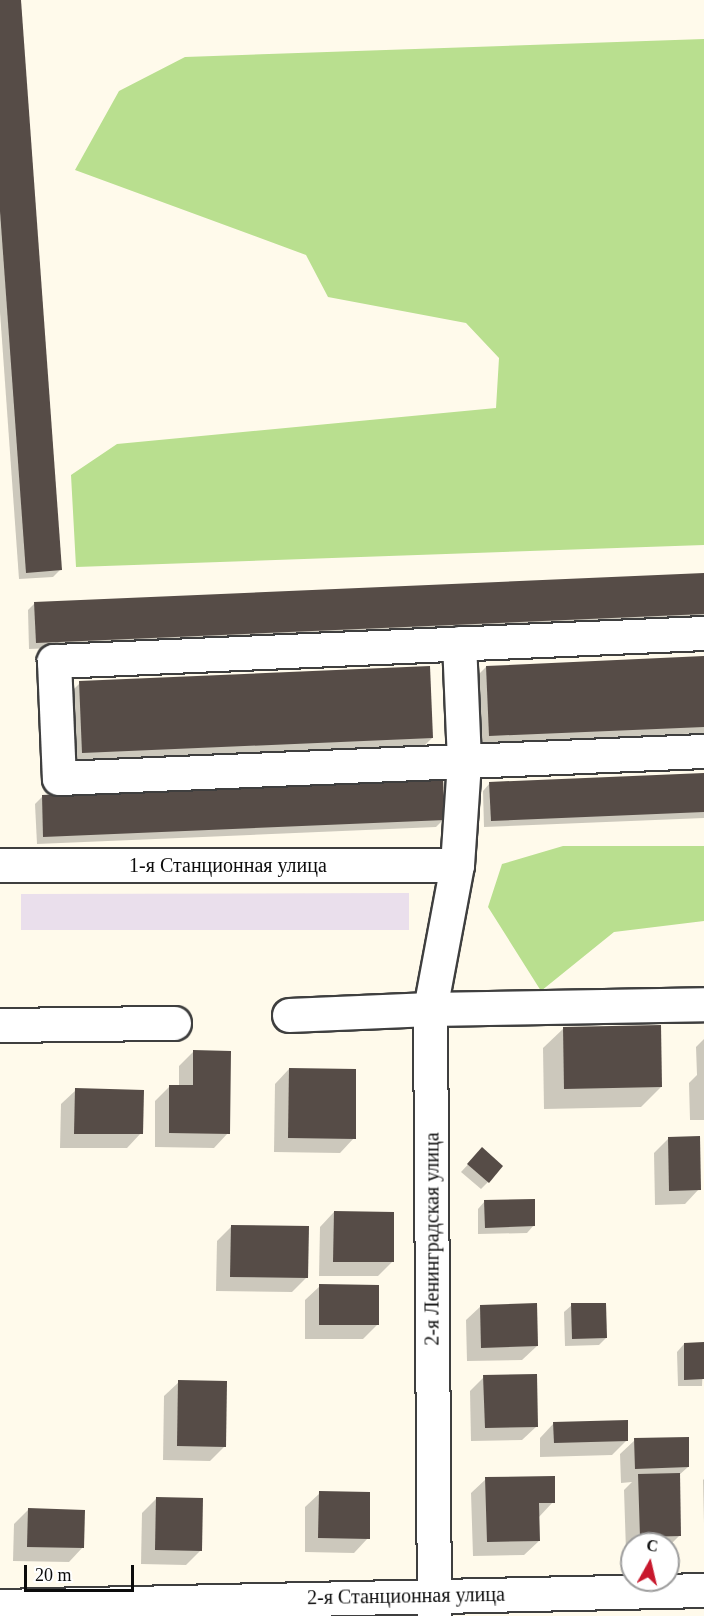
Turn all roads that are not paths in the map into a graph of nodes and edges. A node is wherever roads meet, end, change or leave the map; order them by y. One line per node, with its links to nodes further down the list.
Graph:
1 (704, 633): 2 (street)
2 (459, 643): 4 (street, 2-я Ленинградская улица); 4 (street)
3 (704, 751): 4 (street)
4 (464, 761): 6 (street, 2-я Ленинградская улица)
5 (0, 865): 6 (street, 1-я Станционная улица)
6 (457, 865): 8 (street, 2-я Ленинградская улица)
7 (704, 1004): 8 (street)
8 (430, 1009): 9 (street); 14 (street, 2-я Ленинградская улица)
9 (289, 1015)
10 (174, 1023): 11 (street)
11 (0, 1025)
12 (704, 1590): 14 (street, 2-я Станционная улица)
13 (0, 1606): 14 (street, 2-я Станционная улица)
14 (434, 1606)

